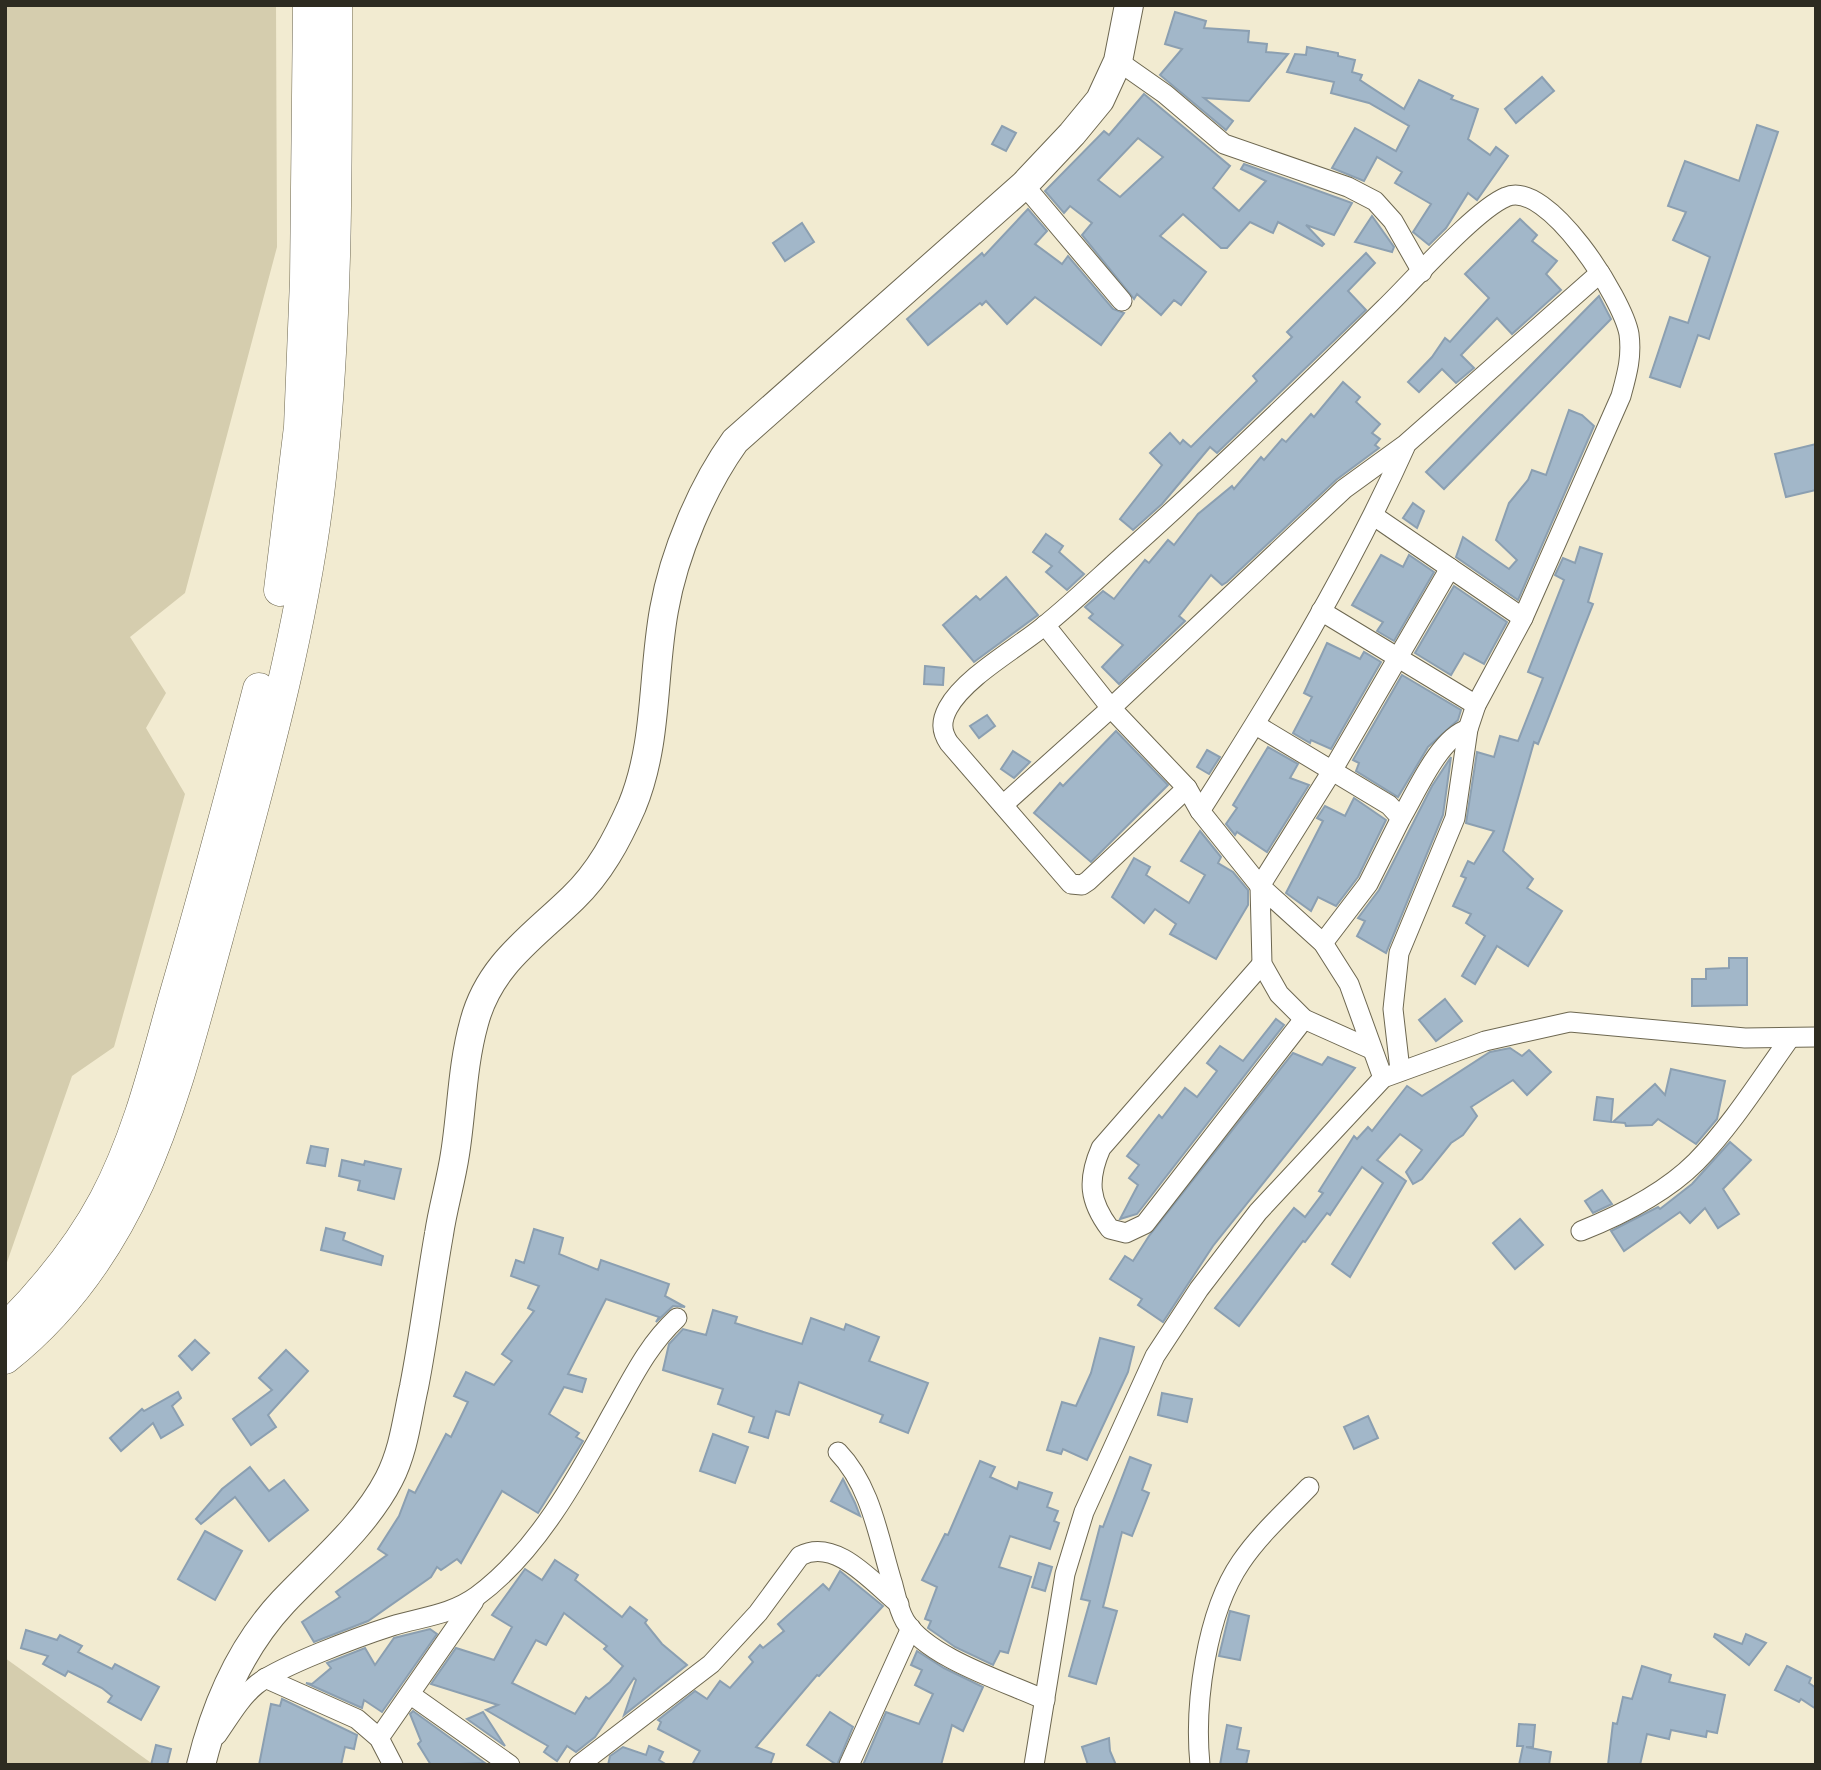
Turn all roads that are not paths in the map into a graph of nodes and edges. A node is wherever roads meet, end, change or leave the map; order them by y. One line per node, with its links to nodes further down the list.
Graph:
1 (309, 5): 35 (highway)
2 (336, 5): 36 (highway)
3 (1129, 5): 4 (main road)
4 (1118, 61): 5 (main road); 6 (street)
5 (1024, 185): 8 (street); 46 (main road)
6 (1422, 272): 7 (street); 14 (street)
7 (1600, 273): 9 (street); 13 (street)
8 (1122, 301)
9 (1406, 444): 10 (street); 17 (street)
10 (1374, 516): 11 (street); 12 (street)
11 (1450, 568): 13 (street); 15 (street)
12 (1321, 611): 15 (street); 18 (street)
13 (1523, 618): 16 (street)
14 (1045, 625): 17 (street); 22 (street)
15 (1399, 658): 16 (street); 20 (street)
16 (1476, 705): 19 (street)
17 (1111, 708): 21 (street); 22 (street)
18 (1256, 724): 20 (street); 23 (street)
19 (1468, 729): 24 (street); 32 (street)
20 (1332, 771): 24 (street); 25 (street)
21 (1186, 788): 22 (street); 23 (street)
22 (1003, 805)
23 (1200, 811): 25 (street)
24 (1401, 818): 26 (street)
25 (1260, 886): 26 (street); 27 (street)
26 (1323, 943): 31 (street)
27 (1262, 964): 28 (street); 28 (street)
28 (1304, 1019): 31 (street)
29 (1816, 1037): 30 (street)
30 (1790, 1038): 32 (street); 33 (street)
31 (1371, 1049): 32 (street)
32 (1392, 1074): 44 (street)
33 (1581, 1231)
34 (677, 1318): 39 (street)
35 (5, 1329)
36 (5, 1357)
37 (838, 1452): 40 (street)
38 (1309, 1487): 52 (street)
39 (477, 1596): 42 (street); 43 (street)
40 (899, 1604): 41 (street); 49 (street)
41 (911, 1628): 44 (street); 50 (street)
42 (265, 1678): 45 (street); 46 (street)
43 (411, 1695): 45 (street); 48 (street)
44 (1045, 1700): 51 (street)
45 (379, 1738): 47 (street)
46 (203, 1759)
47 (393, 1765)
48 (510, 1765)
49 (579, 1765)
50 (849, 1765)
51 (1034, 1765)
52 (1200, 1765)

